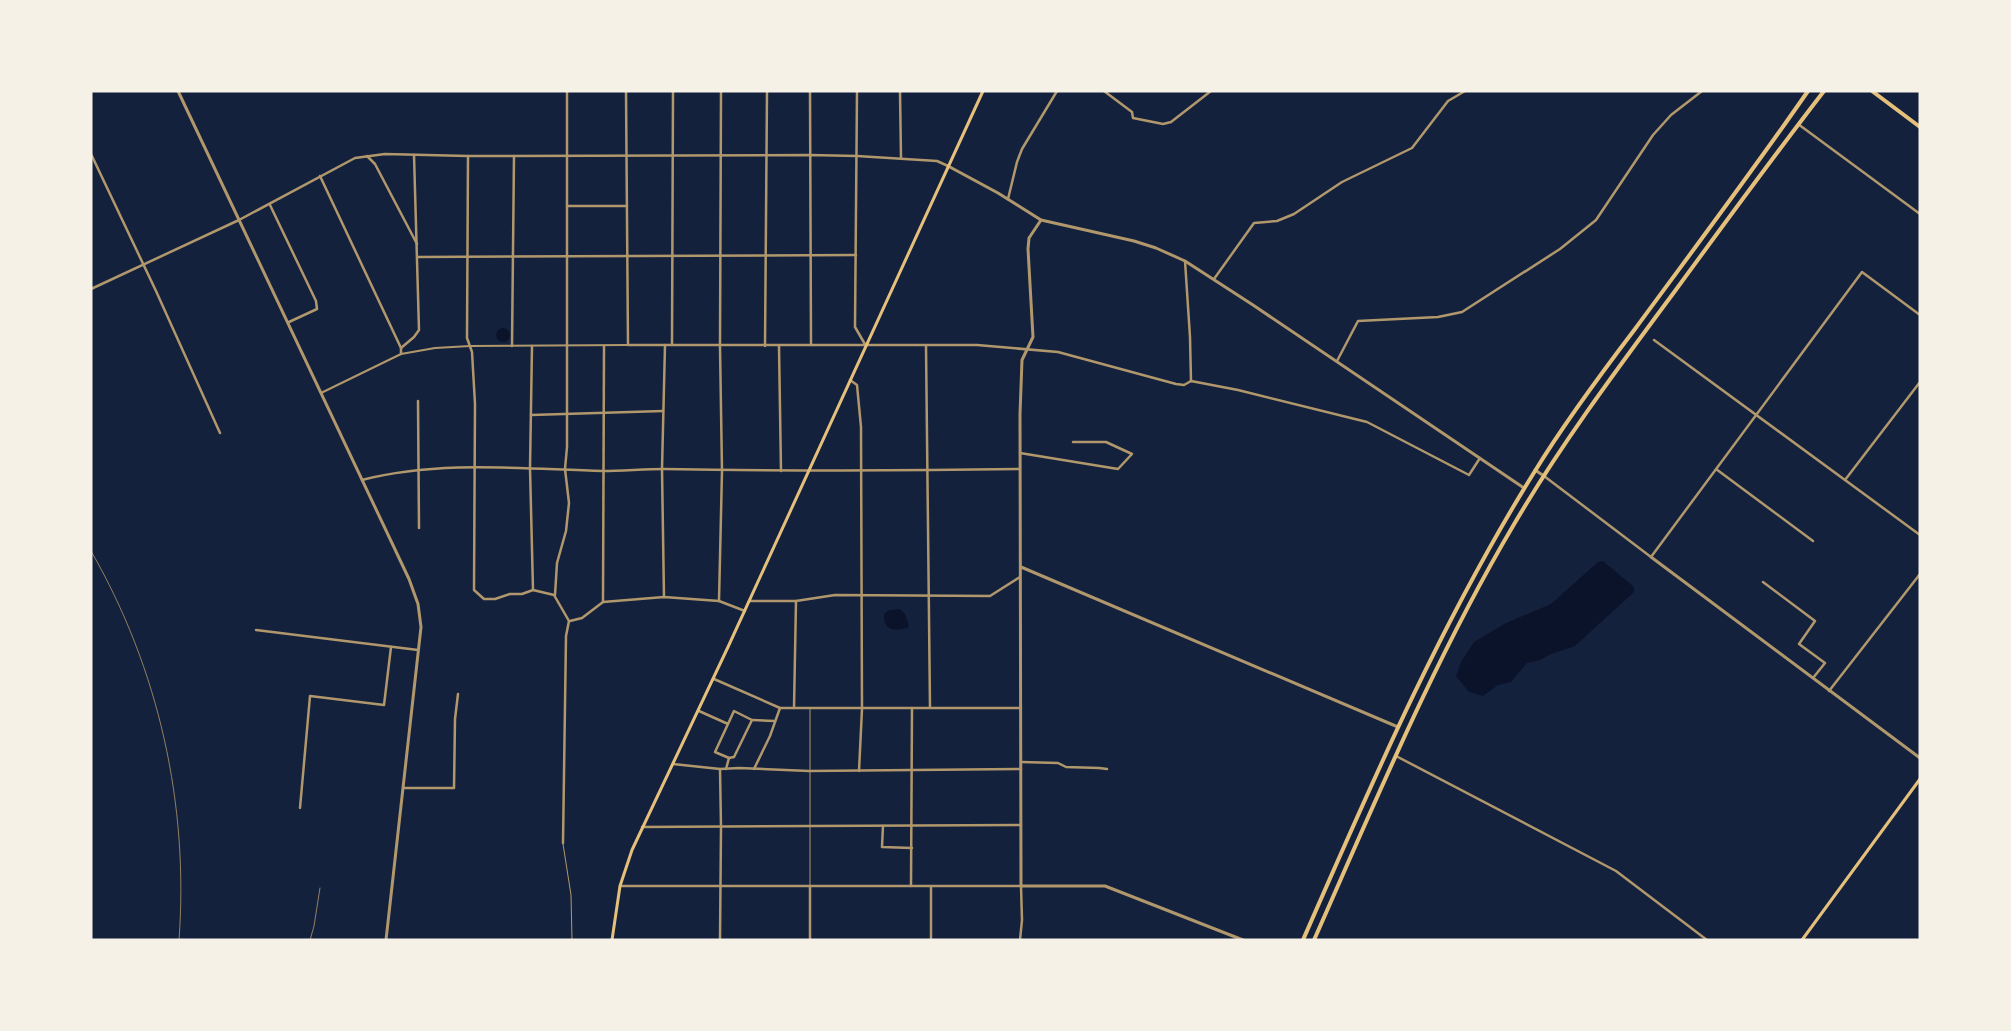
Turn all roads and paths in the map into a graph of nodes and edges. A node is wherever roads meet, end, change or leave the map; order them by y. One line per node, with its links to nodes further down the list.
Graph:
1 (178, 91): 44 (street)
2 (567, 91): 30 (street)
3 (626, 91): 31 (street)
4 (673, 91): 32 (street)
5 (721, 91): 33 (street)
6 (767, 91): 34 (street)
7 (810, 91): 26 (street)
8 (857, 91): 35 (street)
9 (900, 91): 36 (street)
10 (983, 91): 37 (main road)
11 (1057, 91): 39 (street)
12 (1104, 91): 13 (street)
13 (1211, 91)
14 (1465, 91): 59 (street)
15 (1702, 91): 81 (street)
16 (1808, 91): 19 (main road)
17 (1824, 91): 20 (main road)
18 (1872, 91): 21 (main road)
19 (1790, 118): 20 (main road); 22 (main road)
20 (1798, 124): 23 (main road); 43 (street)
21 (1920, 126)
22 (1779, 134): 23 (main road); 103 (main road)
23 (1786, 140): 110 (main road)
24 (91, 154): 58 (street)
25 (414, 155): 27 (street); 28 (street); 46 (street)
26 (810, 155): 34 (street); 35 (street); 51 (street)
27 (367, 156): 38 (street); 46 (street)
28 (468, 156): 29 (street); 54 (street)
29 (514, 156): 30 (street); 55 (street)
30 (567, 156): 31 (street); 41 (street)
31 (626, 156): 32 (street); 42 (street)
32 (673, 156): 33 (street); 48 (street)
33 (721, 156): 34 (street); 49 (street)
34 (767, 156): 50 (street)
35 (857, 156): 36 (street); 52 (street)
36 (901, 158): 37 (street)
37 (948, 166): 39 (street); 75 (main road)
38 (320, 176): 40 (street); 78 (street)
39 (1008, 199): 45 (street)
40 (270, 205): 44 (street); 62 (street)
41 (567, 206): 42 (street); 56 (street)
42 (627, 206): 47 (street)
43 (1920, 214)
44 (239, 220): 58 (street); 62 (street)
45 (1041, 220): 57 (street); 79 (street)
46 (418, 245): 53 (street)
47 (628, 255): 48 (street); 56 (street); 72 (street)
48 (674, 255): 49 (street); 65 (street)
49 (721, 255): 50 (street); 77 (street)
50 (766, 255): 51 (street); 73 (street)
51 (811, 255): 52 (street); 66 (street)
52 (856, 255): 75 (street)
53 (418, 257): 54 (street); 78 (street)
54 (467, 257): 55 (street); 67 (street)
55 (513, 257): 56 (street); 68 (street)
56 (566, 257): 70 (street)
57 (1184, 261): 59 (street); 83 (street)
58 (143, 264): 60 (street); 92 (street)
59 (1214, 279): 81 (street)
60 (91, 289)
61 (1920, 315): 91 (street)
62 (289, 322): 85 (street)
63 (1654, 340): 91 (street)
64 (665, 345): 65 (street); 72 (street); 87 (street)
65 (672, 345): 77 (street)
66 (811, 345): 74 (street); 75 (street)
67 (470, 346): 68 (street); 80 (street); 96 (street)
68 (512, 346): 69 (street)
69 (532, 346): 70 (street); 89 (street)
70 (566, 346): 71 (street); 90 (street)
71 (604, 346): 72 (street); 88 (street)
72 (628, 346)
73 (765, 346): 74 (street); 77 (street)
74 (779, 346): 106 (street)
75 (866, 346): 76 (street); 82 (main road)
76 (926, 346): 79 (street); 108 (street)
77 (720, 347): 105 (street)
78 (401, 348): 80 (street)
79 (1029, 348): 83 (street); 94 (street)
80 (401, 354): 85 (street)
81 (1337, 361): 95 (street)
82 (850, 380): 107 (main road); 109 (street)
83 (1191, 381): 95 (street)
84 (1920, 382): 112 (street)
85 (321, 392): 111 (street)
86 (418, 401): 97 (street)
87 (663, 411): 88 (street); 99 (street)
88 (604, 414): 90 (street); 104 (street)
89 (531, 415): 90 (street); 98 (street)
90 (567, 415): 102 (street)
91 (1756, 415): 101 (street); 112 (street)
92 (220, 433)
93 (1073, 442): 94 (street)
94 (1020, 453): 100 (street)
95 (1480, 458): 113 (street)
96 (474, 467): 97 (street); 98 (street); 124 (street)
97 (419, 468): 111 (street); 114 (street)
98 (530, 468): 102 (street); 124 (street)
99 (662, 469): 104 (street); 105 (street); 128 (street)
100 (1020, 469): 108 (street); 118 (street)
101 (1716, 469): 116 (street); 117 (street)
102 (565, 470): 104 (street); 127 (street)
103 (1535, 470): 110 (street); 113 (main road)
104 (605, 471): 132 (street)
105 (722, 471): 106 (street); 129 (street)
106 (781, 471): 107 (street)
107 (808, 471): 109 (street); 130 (main road)
108 (926, 471): 109 (street); 126 (street)
109 (861, 472): 125 (street)
110 (1544, 476): 117 (street); 122 (main road)
111 (362, 480): 137 (street)
112 (1845, 481): 115 (street)
113 (1524, 488): 119 (main road)
114 (419, 528)
115 (1920, 535)
116 (1813, 541)
117 (1651, 557): 138 (street)
118 (1021, 566): 121 (street); 153 (street)
119 (1475, 574): 122 (main road); 153 (main road)
120 (1920, 574): 140 (street)
121 (1021, 576): 126 (street); 146 (street)
122 (1484, 578): 154 (main road)
123 (1763, 582): 138 (street)
124 (533, 590): 127 (street)
125 (862, 595): 126 (street); 131 (street); 148 (street)
126 (929, 596): 142 (street)
127 (555, 597): 134 (street)
128 (664, 597): 129 (street); 132 (street)
129 (719, 601): 133 (street)
130 (749, 601): 131 (street); 133 (main road)
131 (796, 601): 144 (street)
132 (603, 602): 134 (street)
133 (745, 611): 139 (main road)
134 (569, 621): 176 (street)
135 (256, 630): 136 (street)
136 (391, 647): 137 (street); 169 (street)
137 (419, 650): 168 (street)
138 (1813, 678): 140 (street)
139 (714, 679): 143 (street); 149 (main road)
140 (1829, 691): 156 (street)
141 (458, 694): 168 (street)
142 (930, 707): 145 (street); 146 (street)
143 (780, 708): 144 (street); 151 (street)
144 (794, 708): 147 (street)
145 (912, 708): 148 (street); 166 (street)
146 (1021, 708): 157 (street)
147 (810, 709): 148 (street); 164 (lane)
148 (862, 709): 165 (street)
149 (699, 711): 152 (street); 158 (main road)
150 (752, 720): 151 (street); 152 (street); 155 (street)
151 (775, 721): 161 (street)
152 (728, 724): 155 (street)
153 (1398, 727): 192 (main road)
154 (1396, 756): 193 (main road); 194 (street)
155 (729, 758): 160 (street)
156 (1920, 758)
157 (1022, 762): 162 (street); 163 (street)
158 (673, 764): 159 (street); 175 (main road)
159 (720, 769): 160 (street); 174 (street)
160 (726, 769): 161 (street)
161 (754, 769): 164 (street)
162 (1022, 769): 166 (street); 171 (street)
163 (1106, 769)
164 (809, 770): 165 (street); 172 (lane)
165 (859, 771): 166 (street)
166 (911, 771): 170 (street)
167 (1920, 779): 195 (main road)
168 (404, 788): 184 (street)
169 (300, 808)
170 (912, 825): 171 (street); 173 (street); 177 (street)
171 (1022, 825): 181 (street)
172 (809, 826): 173 (street); 174 (street); 179 (lane)
173 (883, 826): 177 (street)
174 (721, 827): 175 (street); 182 (street)
175 (642, 828): 178 (main road)
176 (563, 843): 185 (lane)
177 (912, 848): 180 (street)
178 (620, 886): 182 (street); 186 (main road)
179 (810, 886): 180 (street); 182 (street); 188 (street)
180 (912, 886): 183 (street)
181 (1022, 886): 183 (street); 190 (street); 191 (street)
182 (719, 887): 187 (street)
183 (931, 887): 189 (street)
184 (386, 940)
185 (572, 940)
186 (612, 940)
187 (720, 940)
188 (810, 940)
189 (931, 940)
190 (1020, 940)
191 (1244, 940)
192 (1303, 940)
193 (1314, 940)
194 (1707, 940)
195 (1802, 940)

